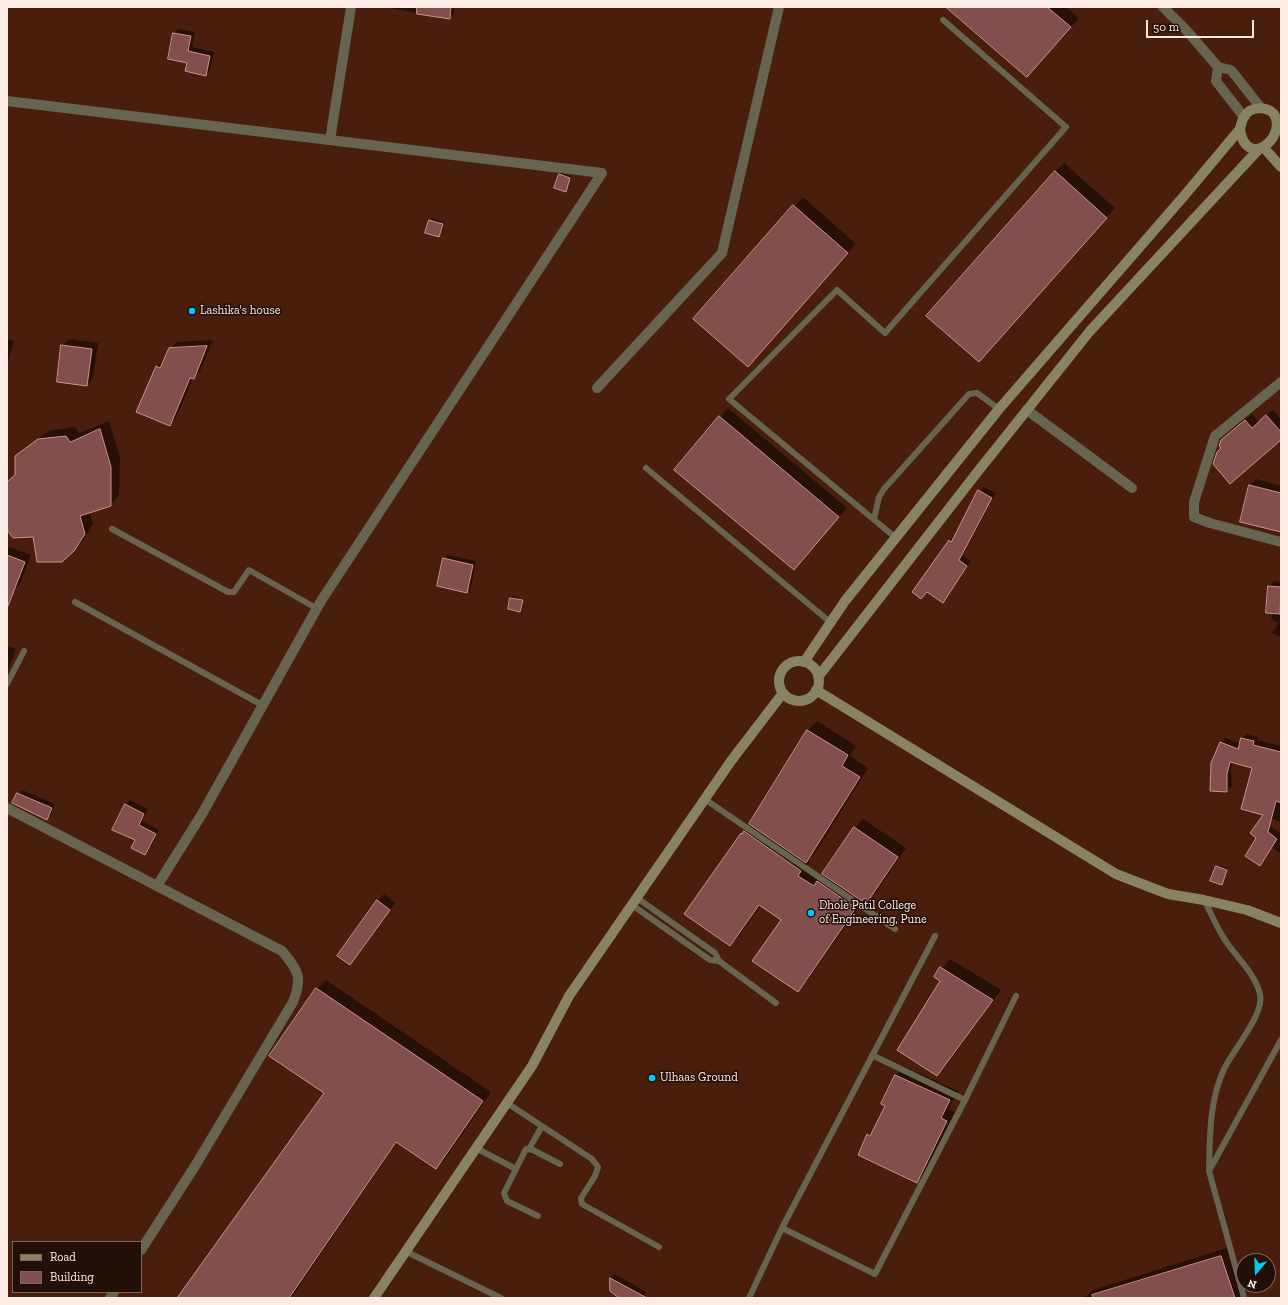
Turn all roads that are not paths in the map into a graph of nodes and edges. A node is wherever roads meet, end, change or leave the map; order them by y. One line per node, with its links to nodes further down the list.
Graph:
1 (351, 7): 10 (street)
2 (779, 7): 15 (street)
3 (1163, 7): 5 (street)
4 (943, 20): 20 (lane)
5 (1218, 67): 7 (street); 8 (street)
6 (7, 101): 10 (street)
7 (1261, 108): 8 (street); 11 (street)
8 (1244, 117): 9 (street)
9 (1240, 129): 12 (street); 16 (street)
10 (330, 140): 25 (street)
11 (1279, 142): 12 (street)
12 (1262, 149): 13 (street); 17 (street)
13 (1281, 167)
14 (1281, 382): 23 (street)
15 (597, 388)
16 (999, 408): 20 (lane); 22 (street)
17 (1027, 410): 19 (street); 29 (street)
18 (646, 468): 26 (lane)
19 (1132, 488)
20 (874, 519): 22 (lane)
21 (112, 528): 25 (lane)
22 (896, 538): 26 (street)
23 (1281, 542)
24 (75, 602): 33 (lane)
25 (316, 608): 33 (street)
26 (830, 622): 28 (street)
27 (24, 651): 30 (lane)
28 (804, 662): 29 (street); 32 (street)
29 (818, 677): 31 (street)
30 (7, 684)
31 (816, 690): 32 (street); 37 (street)
32 (783, 693): 34 (street)
33 (262, 704): 36 (street)
34 (706, 800): 38 (street); 40 (lane)
35 (7, 808): 36 (street)
36 (157, 886): 58 (street)
37 (1204, 900): 39 (street); 54 (lane)
38 (634, 901): 42 (lane); 42 (lane); 48 (street)
39 (1281, 923)
40 (895, 929)
41 (935, 936): 46 (lane)
42 (719, 961): 44 (lane)
43 (1016, 996): 47 (lane)
44 (776, 1003)
45 (1281, 1040): 54 (lane)
46 (872, 1055): 47 (lane); 56 (lane)
47 (965, 1100): 56 (lane)
48 (507, 1103): 49 (lane); 50 (street)
49 (542, 1126): 51 (lane); 57 (lane)
50 (476, 1148): 53 (lane); 59 (street)
51 (529, 1149): 52 (lane); 53 (lane)
52 (560, 1164)
53 (516, 1169): 55 (lane)
54 (1209, 1171): 63 (lane)
55 (538, 1216)
56 (782, 1228): 62 (lane)
57 (659, 1246)
58 (142, 1248)
59 (407, 1252): 60 (street); 61 (lane)
60 (374, 1298)
61 (501, 1298)
62 (749, 1298)
63 (1244, 1298)

